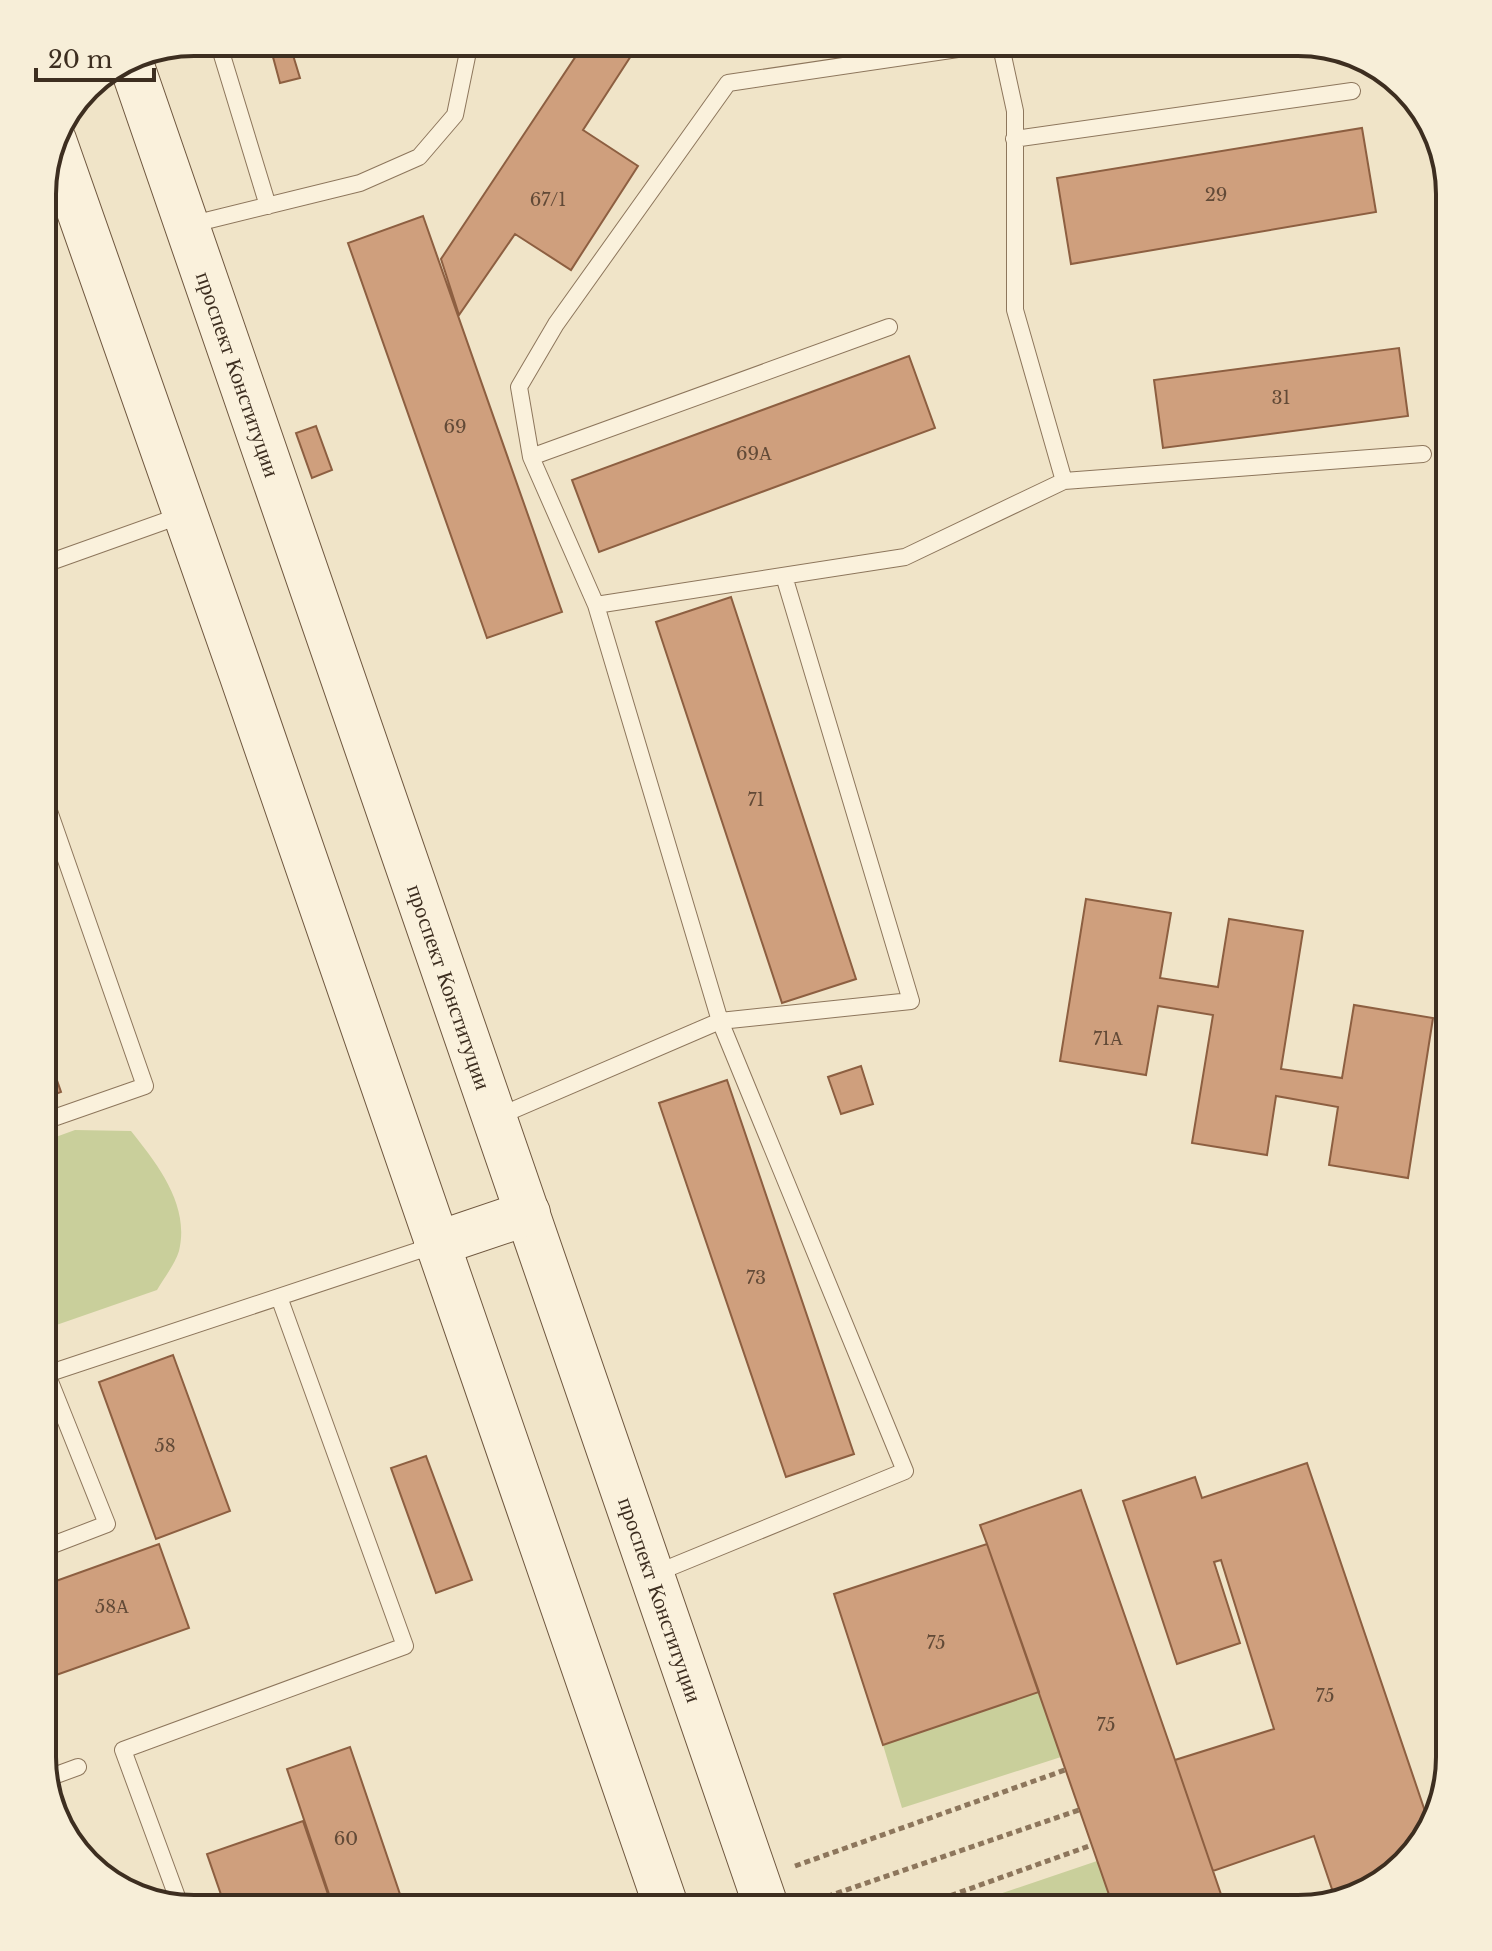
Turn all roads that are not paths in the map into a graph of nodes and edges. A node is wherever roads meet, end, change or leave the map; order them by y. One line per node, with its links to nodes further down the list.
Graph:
1 (222, 56): 9 (lane)
2 (467, 56): 9 (lane)
3 (908, 56): 13 (lane)
4 (1005, 56): 7 (lane)
5 (133, 70): 10 (main road, проспект Конституции)
6 (1352, 91): 7 (lane)
7 (1014, 139): 14 (lane)
8 (61, 159): 15 (main road)
9 (268, 206): 10 (lane)
10 (187, 226): 22 (main road, проспект Конституции)
11 (889, 327): 13 (lane)
12 (1423, 454): 14 (lane)
13 (531, 457): 18 (lane)
14 (1064, 481): 17 (lane)
15 (187, 513): 16 (lane); 24 (main road)
16 (56, 560)
17 (784, 576): 18 (lane); 20 (lane)
18 (596, 605): 20 (lane)
19 (56, 831): 21 (lane)
20 (720, 1021): 22 (lane); 29 (lane)
21 (56, 1117)
22 (495, 1118): 23 (main road, проспект Конституции)
23 (528, 1213): 24 (main road); 29 (main road, проспект Конституции)
24 (436, 1244): 25 (lane); 33 (main road)
25 (279, 1297): 26 (lane); 32 (lane)
26 (56, 1371)
27 (56, 1401): 28 (lane)
28 (56, 1544)
29 (652, 1575): 34 (main road, проспект Конституции)
30 (78, 1767): 31 (lane)
31 (57, 1775)
32 (176, 1894)
33 (662, 1895)
34 (775, 1895)

